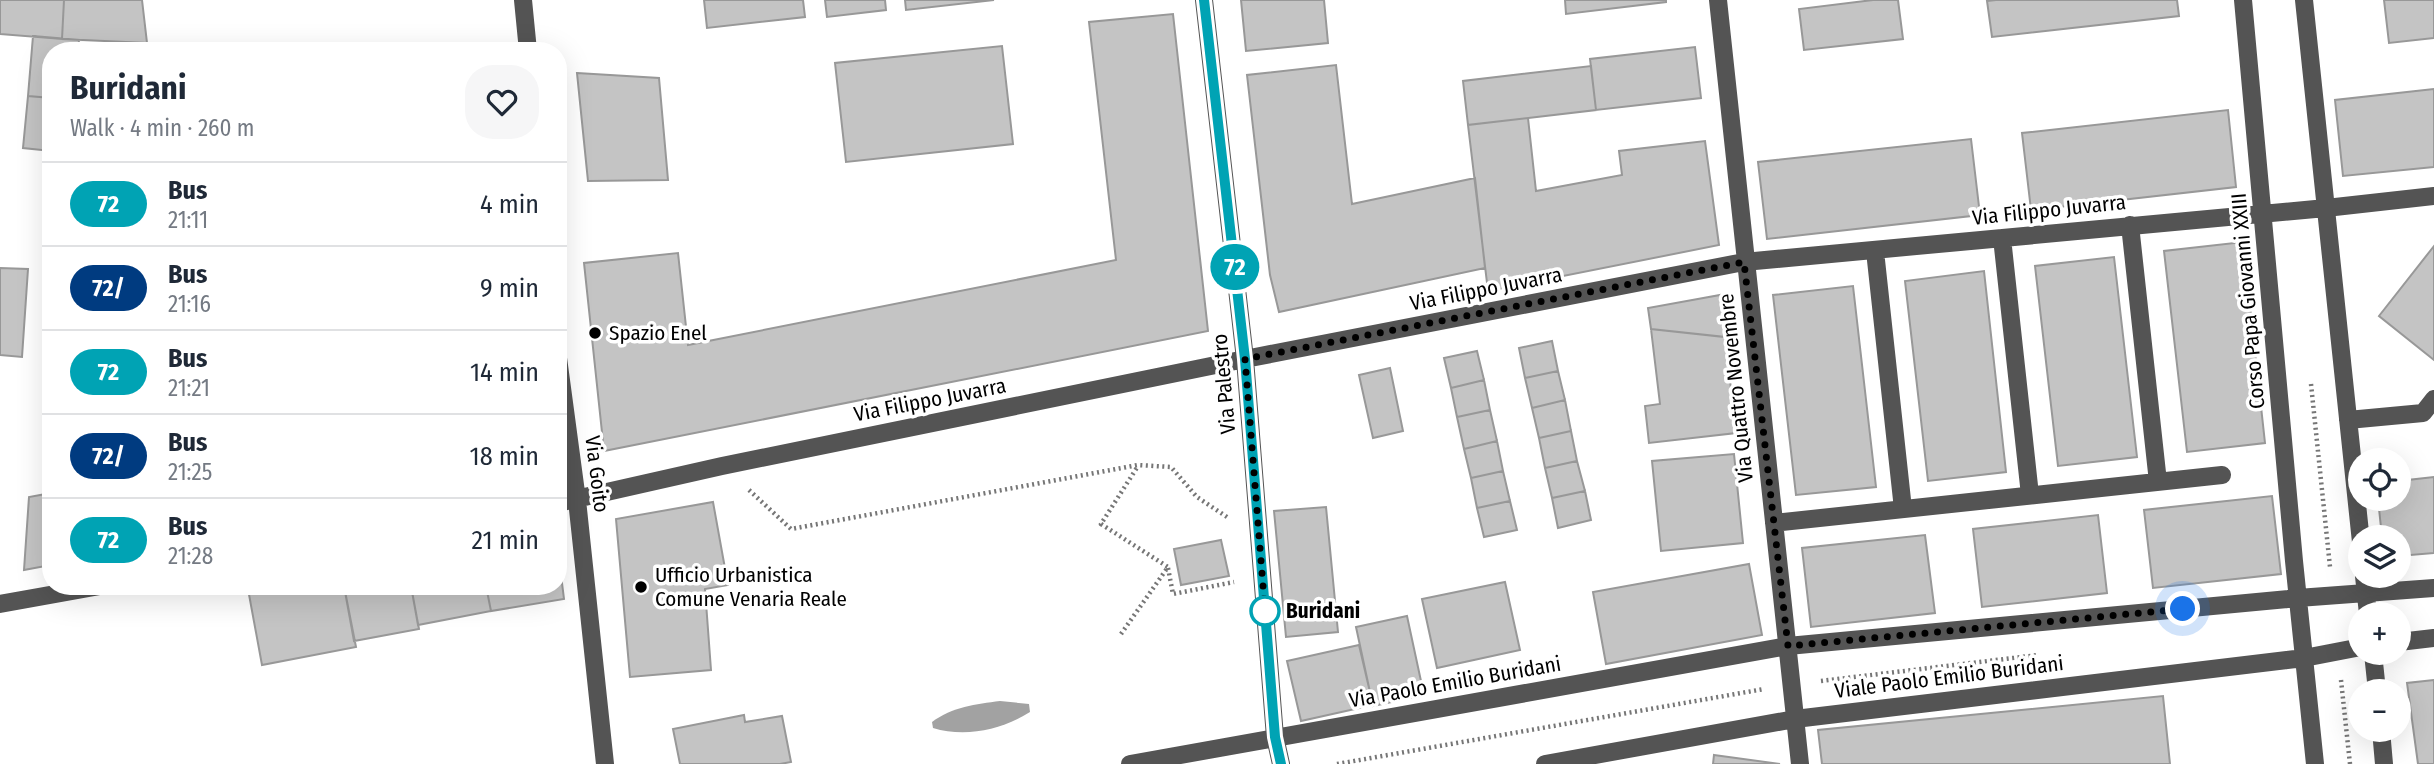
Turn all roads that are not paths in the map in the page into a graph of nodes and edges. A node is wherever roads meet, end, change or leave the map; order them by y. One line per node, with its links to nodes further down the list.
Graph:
1 (523, 0): 6 (street)
2 (1205, 0): 14 (street, Via Palestro)
3 (1718, 0): 13 (street, Via Quattro Novembre)
4 (2243, 0): 9 (street, Corso Papa Giovanni XXIII)
5 (2304, 0): 8 (street)
6 (527, 42)
7 (2434, 196): 8 (street, Via Filippo Juvarra)
8 (2326, 208): 9 (street, Via Filippo Juvarra); 16 (street)
9 (2264, 212): 10 (street, Via Filippo Juvarra); 30 (street, Corso Papa Giovanni XXIII)
10 (2130, 225): 11 (street, Via Filippo Juvarra); 19 (street)
11 (2002, 238): 12 (street, Via Filippo Juvarra); 20 (street)
12 (1875, 251): 13 (street, Via Filippo Juvarra); 23 (street)
13 (1744, 262): 14 (street, Via Filippo Juvarra); 24 (street, Via Quattro Novembre)
14 (1245, 359): 21 (street, Via Filippo Juvarra); 39 (street, Via Palestro)
15 (2434, 399): 16 (street)
16 (2348, 419): 25 (street)
17 (567, 421): 21 (street, Via Goito)
18 (2222, 475): 19 (street)
19 (2158, 482): 20 (street)
20 (2030, 495): 23 (street)
21 (578, 499): 22 (street, Via Filippo Juvarra); 41 (street, Via Goito)
22 (567, 501)
23 (1903, 509): 24 (street)
24 (1774, 523): 35 (street, Via Quattro Novembre)
25 (2359, 525)
26 (2365, 588): 28 (street)
27 (2434, 588): 28 (street, Viale Paolo Emilio Buridani)
28 (2366, 594): 30 (street, Viale Paolo Emilio Buridani); 31 (street)
29 (50, 595): 32 (street)
30 (2298, 598): 35 (street, Viale Paolo Emilio Buridani); 37 (street, Corso Papa Giovanni XXIII)
31 (2367, 602)
32 (0, 604)
33 (2434, 638): 34 (street)
34 (2411, 641)
35 (1788, 646): 38 (street, Via Quattro Novembre); 39 (street, Via Paolo Emilio Buridani)
36 (2348, 650): 37 (street, Viale Paolo Emilio Buridani)
37 (2304, 658): 38 (street, Viale Paolo Emilio Buridani); 46 (street, Corso Papa Giovanni XXIII)
38 (1796, 719): 44 (street, Viale Paolo Emilio Buridani); 45 (street, Via Quattro Novembre)
39 (1275, 737): 42 (street, Via Paolo Emilio Buridani); 43 (street, Via Palestro)
40 (2382, 742): 47 (street)
41 (605, 764)
42 (1130, 764)
43 (1281, 764)
44 (1545, 764)
45 (1800, 764)
46 (2315, 764)
47 (2385, 764)

